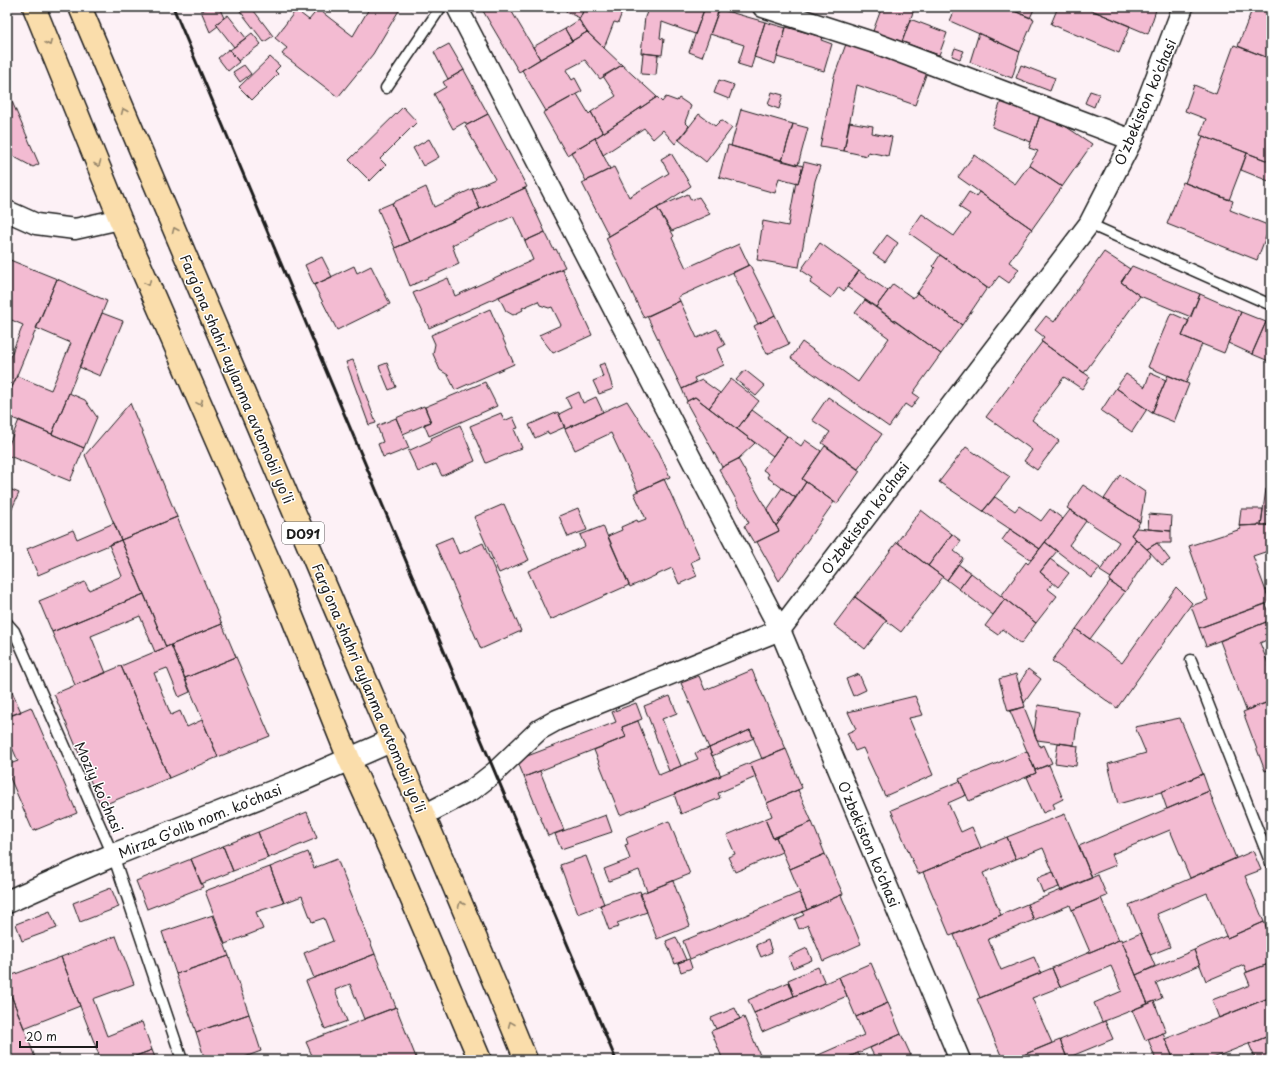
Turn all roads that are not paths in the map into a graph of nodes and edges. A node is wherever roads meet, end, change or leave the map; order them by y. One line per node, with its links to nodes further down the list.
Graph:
1 (34, 7): 10 (highway, D091, one-way to 10)
2 (80, 7): 16 (highway, Fargʻona shahri aylanma avtomobil yoʻli / D091, one-way to 2)
3 (441, 7): 7 (lane)
4 (457, 7): 14 (street)
5 (763, 7): 8 (street)
6 (1183, 7): 8 (street, O'zbekiston ko'chasi)
7 (386, 88)
8 (1132, 140): 11 (street, O'zbekiston ko'chasi)
9 (7, 211): 10 (street)
10 (120, 219): 17 (highway, D091, one-way to 17)
11 (1089, 224): 12 (lane); 14 (street, O'zbekiston ko'chasi)
12 (1271, 305)
13 (7, 623): 19 (lane, Moziy koʻchasi)
14 (780, 630): 18 (street); 25 (street, O'zbekiston ko'chasi)
15 (1191, 660): 20 (lane)
16 (393, 740): 17 (street, Mirza G‘olib nom. ko‘chasi); 18 (highway, Fargʻona shahri aylanma avtomobil yoʻli / D091)
17 (349, 759): 19 (street, Mirza G‘olib nom. ko‘chasi); 23 (highway, D091)
18 (424, 815): 24 (highway, Fargʻona shahri aylanma avtomobil yoʻli / D091, one-way to 18)
19 (113, 855): 21 (street, Mirza G‘olib nom. ko‘chasi); 22 (lane, Moziy koʻchasi)
20 (1271, 864)
21 (7, 902)
22 (182, 1060)
23 (480, 1060)
24 (526, 1060)
25 (960, 1060)

